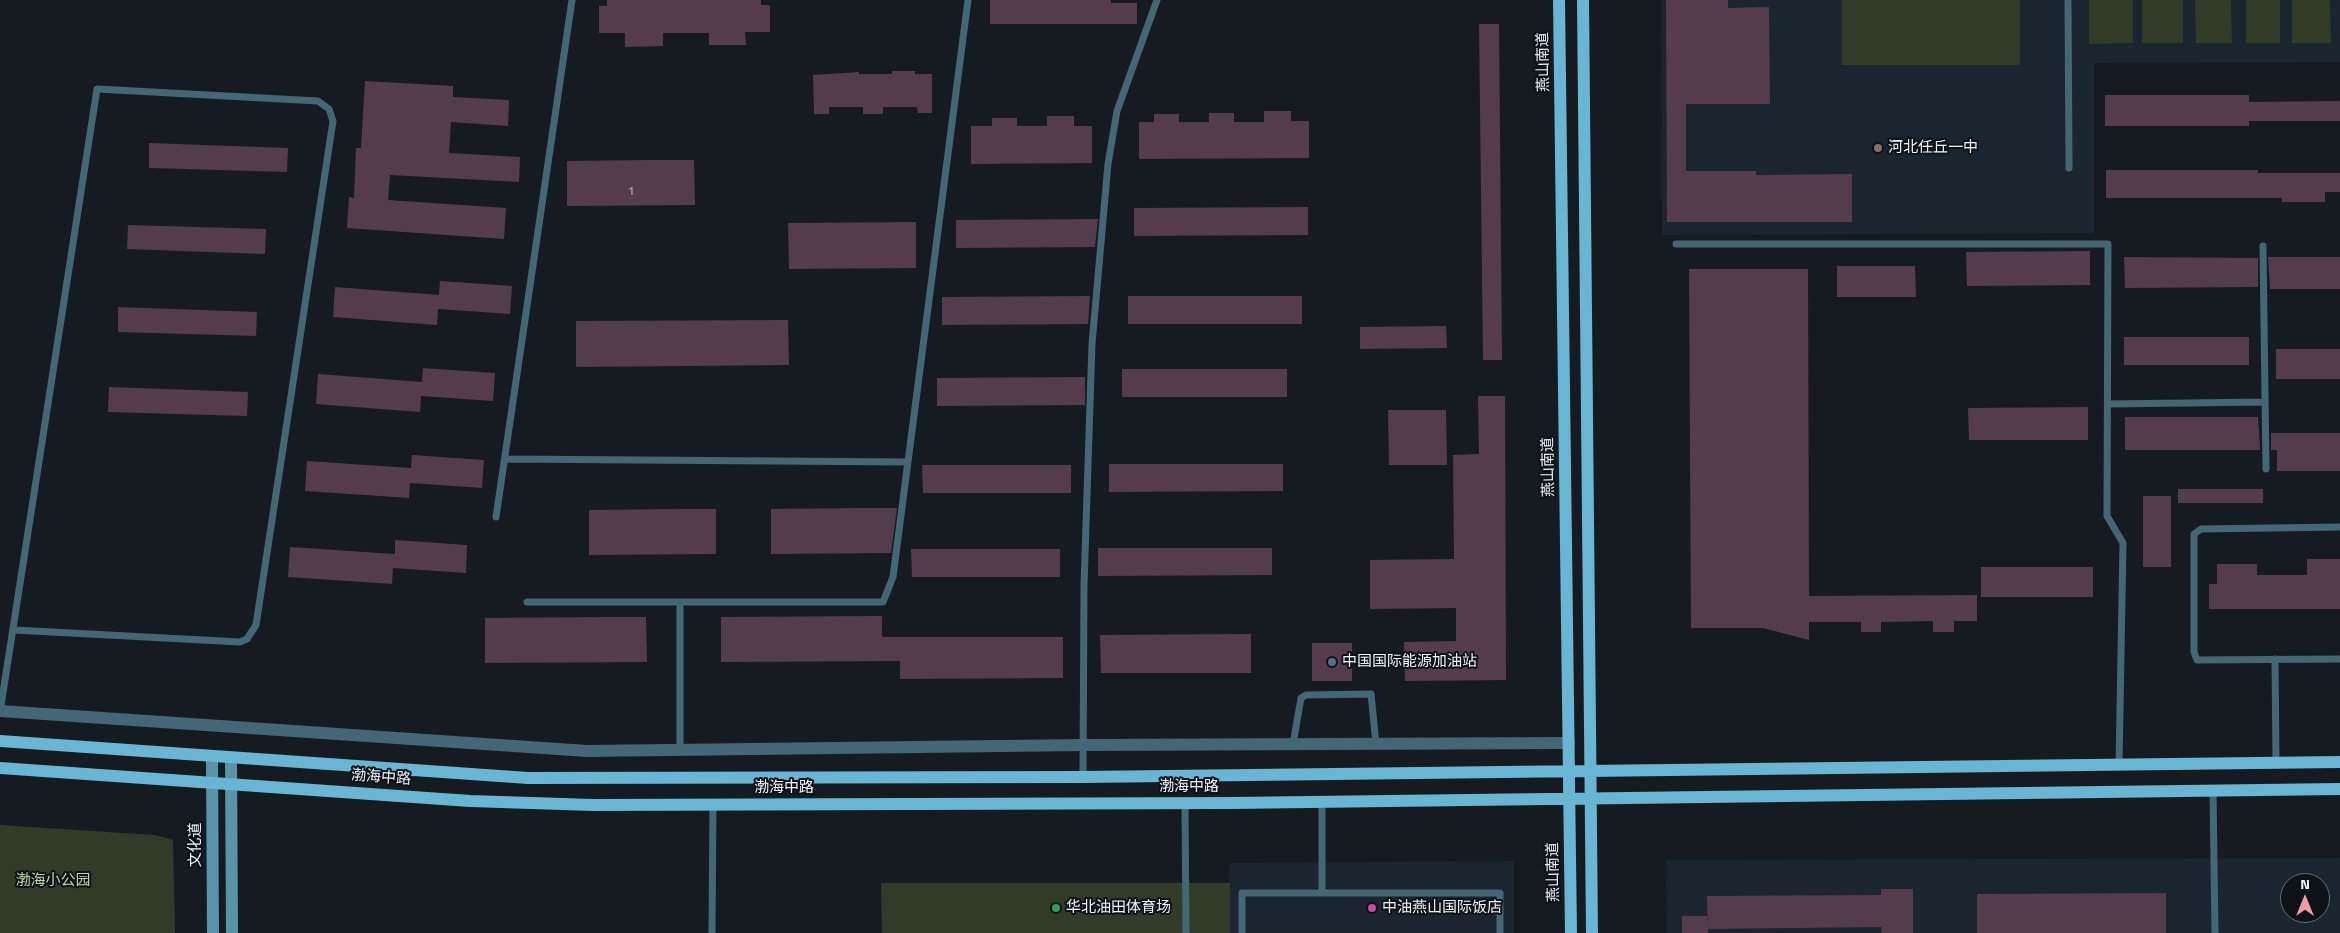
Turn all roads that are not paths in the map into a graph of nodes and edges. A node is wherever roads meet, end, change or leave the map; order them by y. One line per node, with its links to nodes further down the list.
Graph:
1 (572, 0): 12 (lane)
2 (968, 0): 13 (lane)
3 (1158, 0): 27 (lane)
4 (1559, 0): 24 (main road, 燕山南道)
5 (1583, 0): 35 (main road)
6 (2068, 0): 7 (lane)
7 (2069, 168)
8 (1676, 244): 11 (lane)
9 (2263, 246): 10 (lane)
10 (2265, 402): 11 (lane); 14 (lane)
11 (2108, 404): 33 (lane)
12 (505, 459): 13 (lane); 15 (lane)
13 (908, 462): 18 (lane)
14 (2266, 469)
15 (496, 517)
16 (2340, 527): 21 (lane)
17 (527, 602): 18 (lane)
18 (680, 602): 28 (lane)
19 (14, 630): 19 (lane); 22 (lane)
20 (2340, 658): 21 (lane)
21 (2275, 659): 32 (lane)
22 (0, 711): 28 (street)
23 (0, 741): 29 (main road, 渤海中路)
24 (1569, 743): 26 (street); 36 (main road, 燕山南道)
25 (1293, 744): 26 (street); 26 (lane); 27 (street)
26 (1376, 744)
27 (1083, 745): 28 (street); 37 (lane)
28 (680, 750)
29 (212, 756): 30 (main road, 渤海中路); 38 (main road, 文化道)
30 (231, 758): 37 (main road, 渤海中路); 39 (main road)
31 (2340, 762): 32 (main road, 渤海中路)
32 (2276, 763): 33 (main road, 渤海中路)
33 (2119, 765): 35 (main road, 渤海中路)
34 (0, 768): 38 (main road, 渤海中路)
35 (1591, 772): 36 (main road, 渤海中路); 42 (main road)
36 (1569, 773): 37 (main road, 渤海中路); 43 (main road, 燕山南道)
37 (1083, 777)
38 (212, 782): 39 (main road, 渤海中路); 48 (main road, 文化道)
39 (231, 784): 45 (main road, 渤海中路); 49 (main road)
40 (2340, 789): 41 (main road, 渤海中路)
41 (2213, 791): 42 (main road, 渤海中路); 56 (lane)
42 (1591, 798): 43 (main road, 渤海中路); 55 (main road)
43 (1569, 799): 44 (main road, 渤海中路); 54 (main road, 燕山南道)
44 (1322, 802): 46 (main road, 渤海中路); 47 (lane)
45 (712, 804): 46 (main road, 渤海中路); 50 (lane)
46 (1185, 804): 51 (lane)
47 (1322, 893): 52 (lane); 53 (lane)
48 (213, 933)
49 (232, 933)
50 (712, 933)
51 (1186, 933)
52 (1242, 933)
53 (1500, 933)
54 (1571, 933)
55 (1592, 933)
56 (2215, 933)

